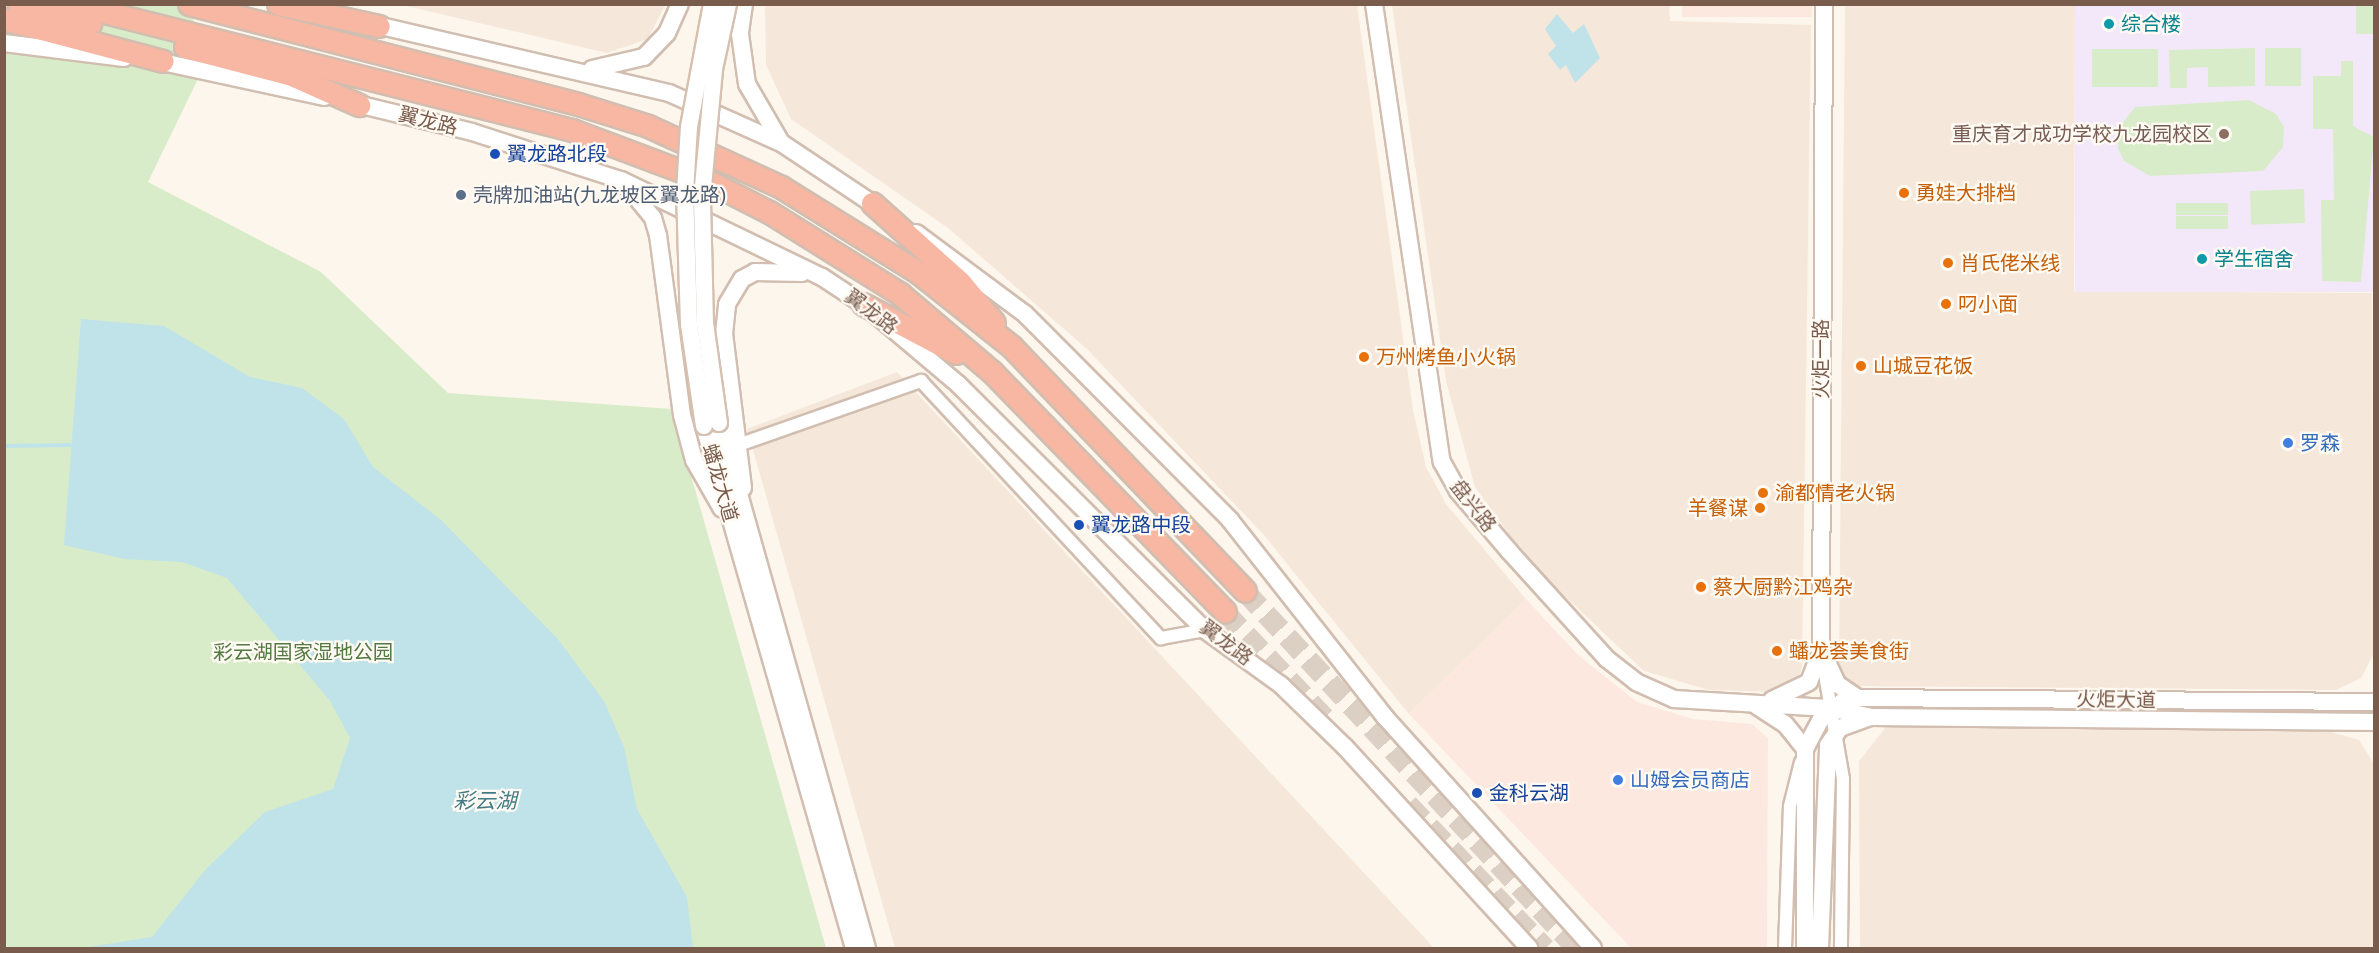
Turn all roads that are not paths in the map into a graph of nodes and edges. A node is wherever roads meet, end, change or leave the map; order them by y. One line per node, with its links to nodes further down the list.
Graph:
1 (19, 4): 16 (highway)
2 (73, 4): 16 (highway, 翼龙路)
3 (189, 4): 24 (highway)
4 (278, 4): 11 (highway)
5 (680, 4): 17 (main road)
6 (712, 4): 26 (main road, 蟠龙大道, bridge)
7 (728, 4): 26 (main road, 蟠龙大道, bridge)
8 (744, 4): 19 (main road)
9 (1374, 4): 35 (main road, 盘兴路)
10 (1824, 4): 32 (main road, 火炬一路)
11 (309, 8): 13 (highway)
12 (4, 19): 15 (highway)
13 (378, 26): 17 (main road)
14 (4, 43): 15 (main road, 翼龙路)
15 (163, 61): 18 (main road, 翼龙路)
16 (292, 67): 18 (highway); 25 (highway, 翼龙路)
17 (563, 70): 19 (main road)
18 (359, 105): 20 (main road, 翼龙路)
19 (783, 144): 21 (main road)
20 (621, 180): 22 (main road, 翼龙路); 28 (main road)
21 (872, 203): 24 (highway); 45 (main road)
22 (822, 277): 23 (main road, 翼龙路); 27 (main road)
23 (863, 304): 25 (highway); 31 (main road, 翼龙路)
24 (1012, 347): 29 (highway)
25 (992, 372): 30 (highway, 翼龙路)
26 (711, 424): 28 (main road, 蟠龙大道)
27 (741, 444): 28 (main road); 31 (street)
28 (738, 523): 42 (main road, 蟠龙大道); 43 (main road, 蟠龙大道)
29 (1245, 591)
30 (1225, 612)
31 (1205, 630): 44 (main road, 翼龙路)
32 (1821, 649): 33 (main road, 火炬一路); 35 (main road); 36 (street)
33 (1858, 698): 34 (main road, 火炬大道); 36 (main road, 火炬大道)
34 (2374, 702)
35 (1753, 704): 36 (main road, 盘兴路); 40 (main road)
36 (1829, 708): 37 (main road, 盘兴路); 39 (street); 40 (main road)
37 (1872, 717): 38 (main road, 火炬大道); 39 (main road)
38 (2374, 722)
39 (1834, 733): 41 (main road); 49 (street)
40 (1805, 749): 41 (main road); 46 (street)
41 (1815, 792): 47 (main road); 48 (main road)
42 (854, 948)
43 (867, 948)
44 (1529, 948)
45 (1593, 948)
46 (1785, 948)
47 (1805, 948)
48 (1820, 948)
49 (1841, 948)

